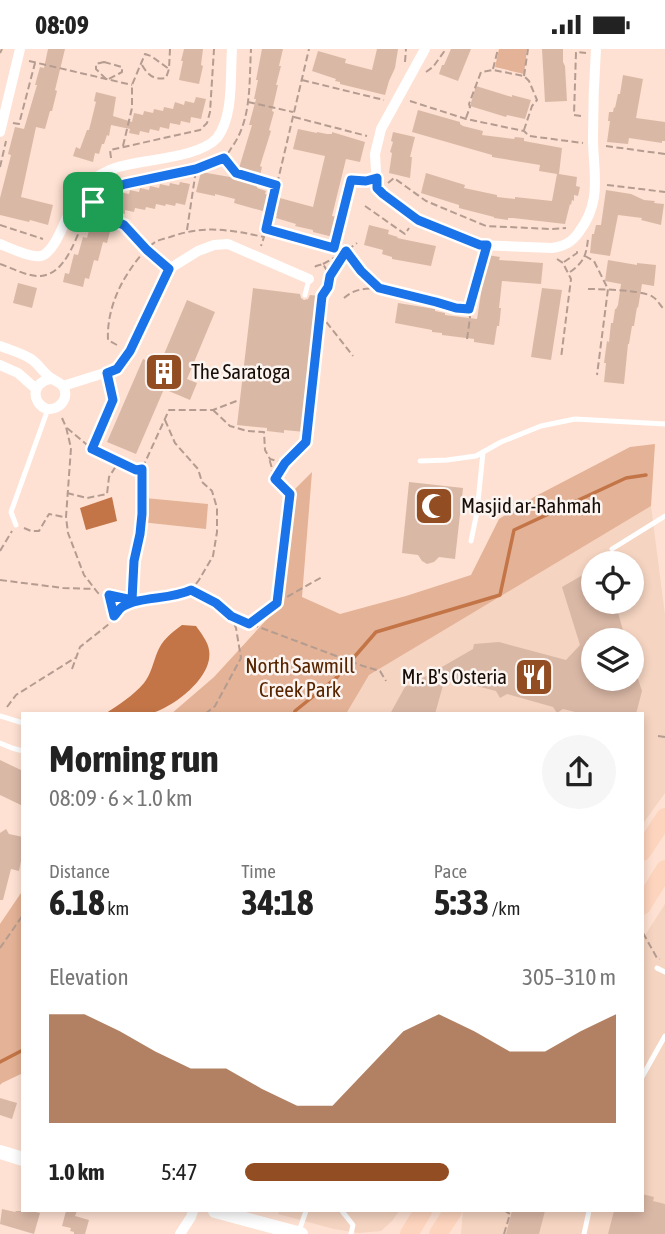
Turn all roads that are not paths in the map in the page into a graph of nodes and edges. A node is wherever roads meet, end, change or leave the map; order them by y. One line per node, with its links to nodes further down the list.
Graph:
1 (232, 49): 6 (street)
2 (425, 49): 3 (street)
3 (596, 49)
4 (19, 53): 5 (street)
5 (4, 133)
6 (0, 244)
7 (309, 279): 8 (lane); 12 (street)
8 (305, 295)
9 (0, 346): 11 (street)
10 (0, 365): 13 (street)
11 (52, 379): 12 (street); 13 (street)
12 (63, 386): 14 (street)
13 (36, 389): 14 (street)
14 (53, 408): 19 (lane)
15 (665, 424): 16 (lane)
16 (483, 452): 17 (lane); 20 (lane)
17 (420, 461)
18 (665, 516): 21 (lane)
19 (16, 525)
20 (471, 541)
21 (612, 549)
22 (0, 716): 23 (lane)
23 (21, 722)
24 (0, 743): 25 (lane)
25 (21, 750)
26 (665, 817): 27 (main road)
27 (644, 849)
28 (665, 869): 29 (main road)
29 (648, 883)
30 (657, 968): 31 (lane)
31 (665, 972)
32 (665, 1036): 33 (lane)
33 (644, 1073)
34 (0, 1152): 35 (street)
35 (21, 1158)
36 (193, 1212): 44 (street)
37 (219, 1212): 45 (street)
38 (306, 1212): 45 (lane)
39 (343, 1212): 46 (lane)
40 (421, 1212): 47 (main road)
41 (452, 1212): 43 (main road)
42 (589, 1212): 48 (lane)
43 (441, 1232)
44 (180, 1234)
45 (299, 1234)
46 (351, 1234)
47 (409, 1234)
48 (584, 1234)

